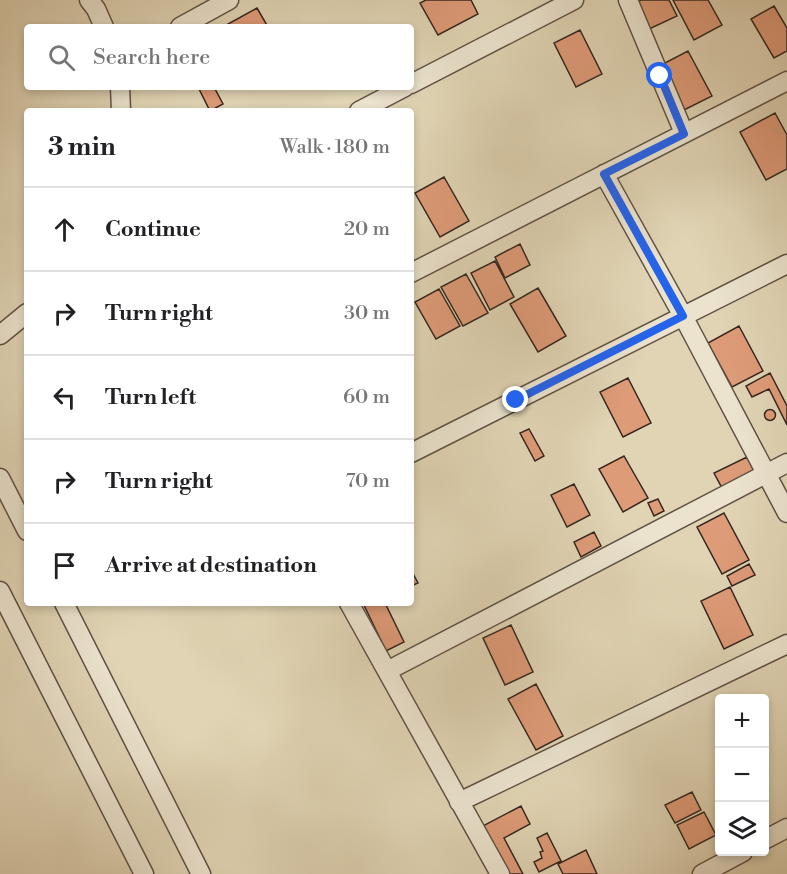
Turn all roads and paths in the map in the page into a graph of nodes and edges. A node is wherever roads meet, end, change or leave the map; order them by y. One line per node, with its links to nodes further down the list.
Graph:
1 (89, 0): 5 (street)
2 (229, 0): 6 (street)
3 (574, 0): 8 (street)
4 (628, 0): 13 (street)
5 (103, 24)
6 (185, 24)
7 (787, 81): 13 (street)
8 (414, 82)
9 (120, 90): 11 (street)
10 (399, 90): 12 (street)
11 (121, 108)
12 (365, 108)
13 (684, 134): 14 (street)
14 (604, 174): 16 (street); 18 (street)
15 (787, 264): 18 (street)
16 (414, 271)
17 (24, 315): 19 (street)
18 (683, 316): 20 (street); 22 (street)
19 (0, 335)
20 (414, 451)
21 (787, 463): 22 (street)
22 (766, 474): 24 (street); 30 (street)
23 (0, 478): 25 (street)
24 (787, 513)
25 (24, 525)
26 (0, 591): 35 (street)
27 (66, 606): 36 (street)
28 (351, 606): 30 (street)
29 (787, 644): 31 (street)
30 (387, 671): 31 (street)
31 (459, 802): 37 (street)
32 (787, 828): 33 (street)
33 (769, 838)
34 (736, 856): 38 (street)
35 (144, 874)
36 (201, 874)
37 (500, 874)
38 (702, 874)

